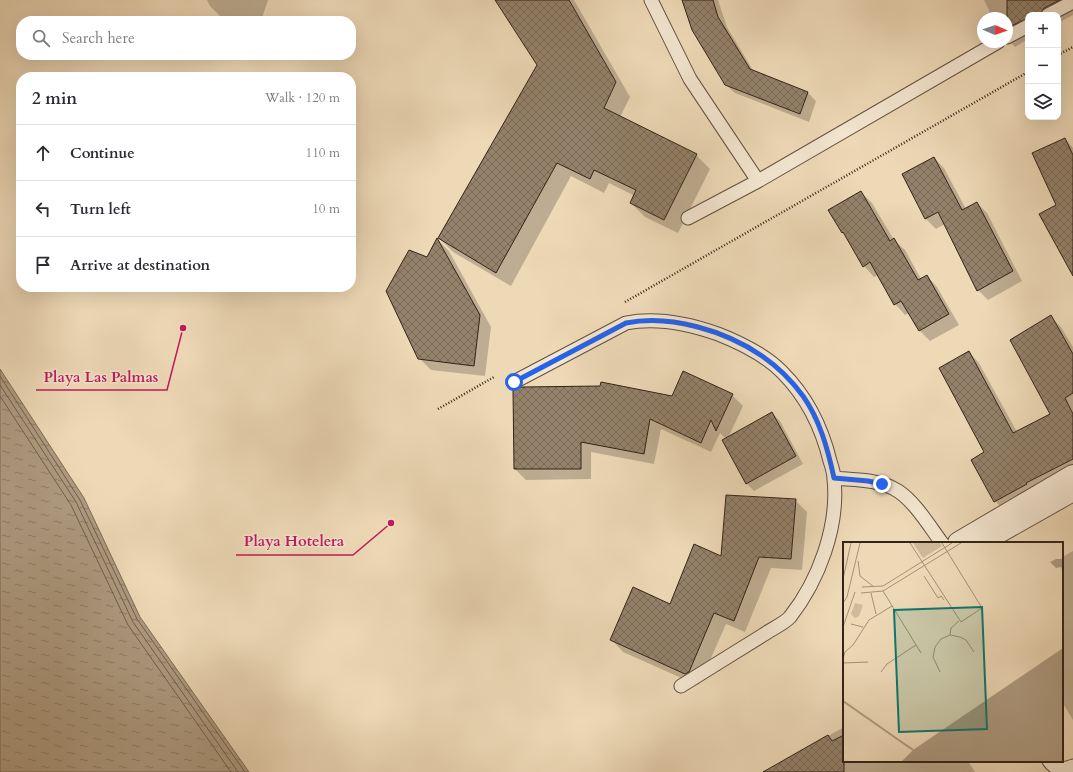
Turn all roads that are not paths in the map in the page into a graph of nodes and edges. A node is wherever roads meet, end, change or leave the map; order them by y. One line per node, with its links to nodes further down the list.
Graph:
1 (651, 0): 7 (lane)
2 (1073, 2): 3 (lane)
3 (1054, 12)
4 (1025, 28): 5 (lane)
5 (1013, 34)
6 (988, 48): 7 (lane)
7 (758, 181): 8 (lane)
8 (688, 218)
9 (514, 382): 11 (lane)
10 (1073, 476): 14 (street)
11 (834, 478): 13 (lane); 16 (lane)
12 (1073, 495): 15 (lane)
13 (941, 542)
14 (961, 542)
15 (990, 542)
16 (681, 686)
17 (1050, 762): 18 (lane)
18 (1073, 766)

